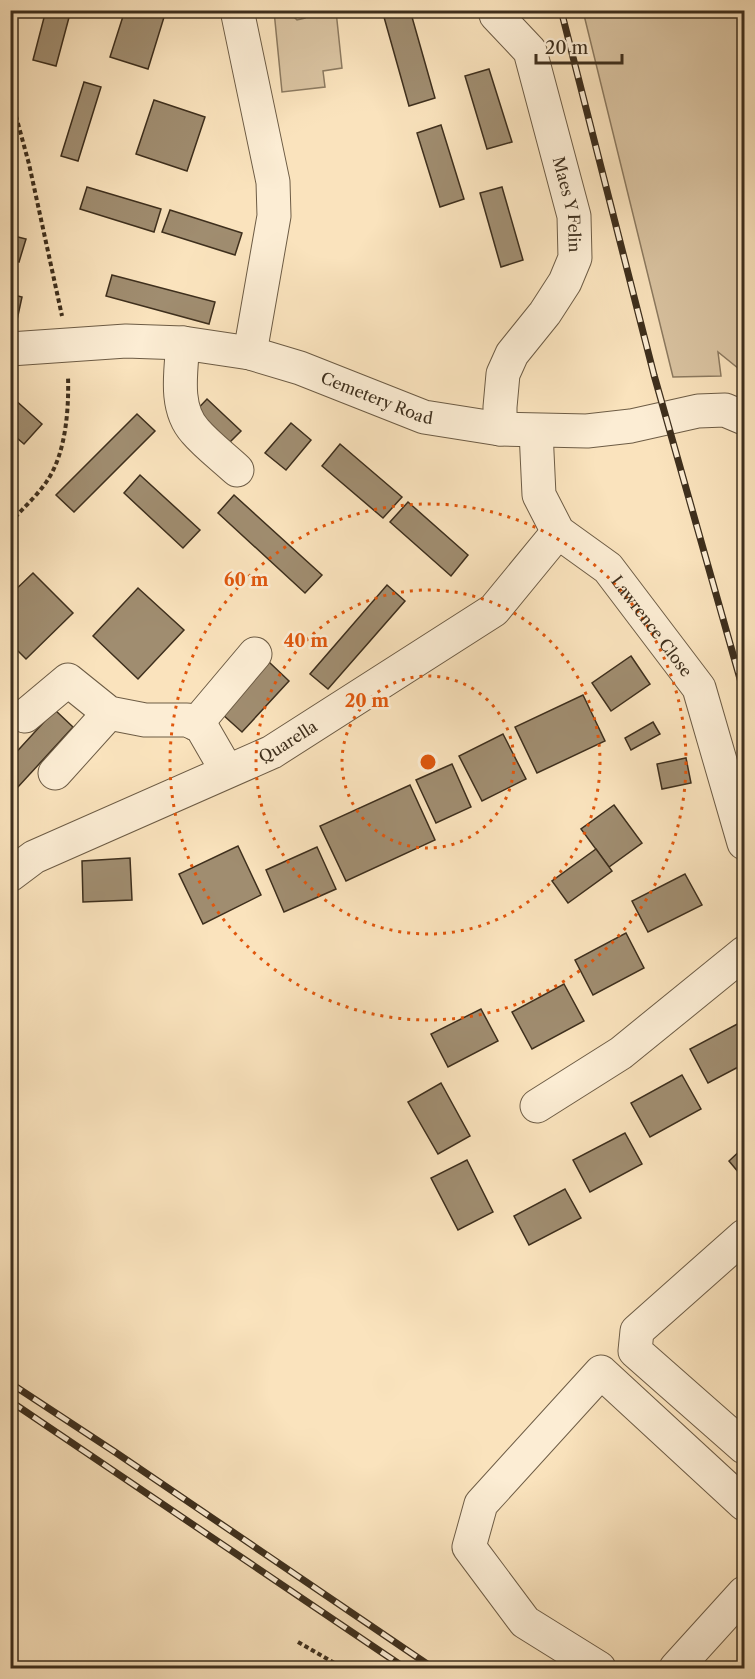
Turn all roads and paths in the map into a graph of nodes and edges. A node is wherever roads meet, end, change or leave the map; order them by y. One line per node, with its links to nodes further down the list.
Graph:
1 (237, 10): 7 (street)
2 (495, 10): 10 (street, Maes Y Felin)
3 (10, 94): 4 (path)
4 (64, 325)
5 (183, 344): 6 (street, Cemetery Road); 7 (street, Cemetery Road); 12 (street)
6 (10, 349)
7 (250, 353): 10 (street, Cemetery Road)
8 (68, 366): 13 (path)
9 (744, 418): 11 (street, Cemetery Road)
10 (500, 429): 11 (street, Cemetery Road)
11 (536, 431): 14 (street, Lawrence Close)
12 (237, 470)
13 (10, 523)
14 (558, 532): 19 (street, Quarella); 21 (street, Lawrence Close)
15 (255, 654): 18 (street)
16 (109, 713): 17 (street); 18 (street); 20 (street)
17 (25, 716)
18 (196, 724): 19 (street)
19 (227, 771): 22 (street, Quarella)
20 (55, 773)
21 (744, 843)
22 (10, 875)
23 (744, 953): 24 (street)
24 (537, 1106)
25 (744, 1236): 26 (street)
26 (744, 1447)
27 (744, 1503): 31 (street)
28 (744, 1593): 32 (street)
29 (298, 1642): 30 (path)
30 (343, 1668)
31 (599, 1668)
32 (676, 1668)

